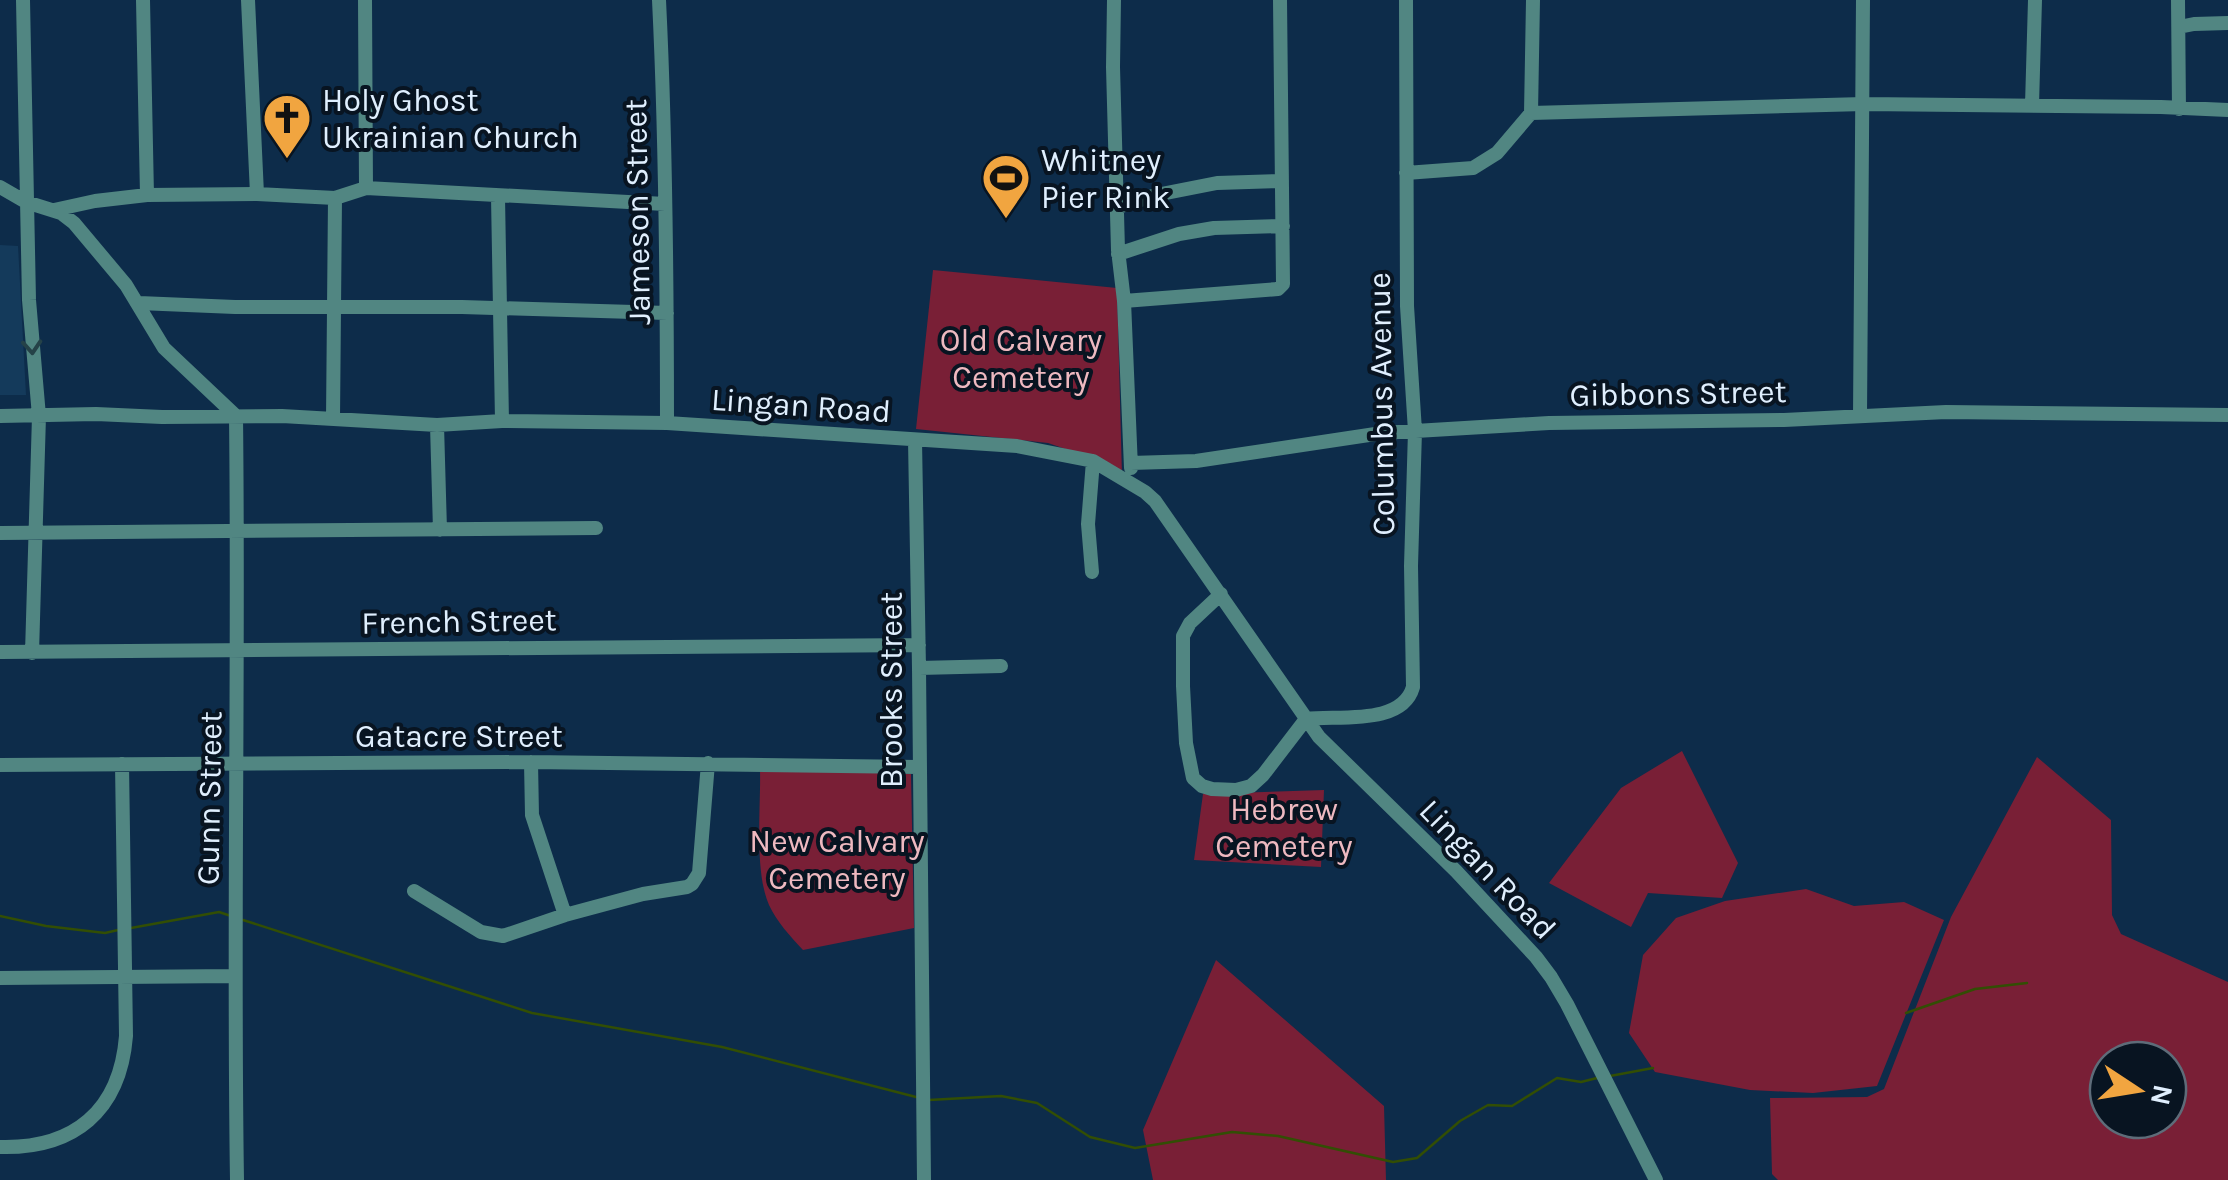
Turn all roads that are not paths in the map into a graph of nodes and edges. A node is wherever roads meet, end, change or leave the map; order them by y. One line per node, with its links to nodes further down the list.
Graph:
1 (23, 0): 28 (street)
2 (144, 0): 25 (street)
3 (248, 0): 24 (street)
4 (365, 0): 23 (street)
5 (659, 0): 29 (street, Jameson Street)
6 (1114, 0): 30 (street)
7 (1280, 0): 21 (street)
8 (1406, 0): 20 (street, Columbus Avenue)
9 (1533, 0): 19 (street)
10 (1863, 0): 15 (street)
11 (2035, 0): 16 (street)
12 (2178, 0): 14 (street)
13 (2228, 23): 14 (street)
14 (2179, 27): 17 (street)
15 (1864, 104): 16 (street); 19 (street); 43 (street)
16 (2032, 105): 17 (street)
17 (2178, 109): 18 (street)
18 (2228, 110)
19 (1531, 113): 20 (street)
20 (1406, 173): 48 (street, Columbus Avenue)
21 (1282, 181): 30 (street); 32 (street)
22 (0, 187): 28 (street)
23 (366, 188): 26 (street); 27 (street)
24 (257, 194): 25 (street); 27 (street)
25 (146, 195): 31 (street)
26 (498, 197): 29 (street); 37 (street)
27 (335, 198): 36 (street)
28 (26, 202): 31 (street); 41 (street, one-way to 41)
29 (665, 204): 38 (street, Jameson Street)
30 (1118, 207): 33 (street)
31 (54, 210): 35 (street)
32 (1283, 226): 33 (street); 34 (street)
33 (1118, 254): 34 (street)
34 (1124, 301): 51 (street)
35 (139, 303): 36 (street); 42 (street)
36 (335, 307): 37 (street); 44 (street)
37 (500, 308): 38 (street); 45 (street)
38 (667, 313): 46 (street, Jameson Street)
39 (2228, 414): 43 (street, Gibbons Street)
40 (0, 416): 41 (street, Lingan Road)
41 (39, 416): 42 (street, Lingan Road); 57 (street)
42 (236, 416): 44 (street, Lingan Road); 55 (street, Gunn Street)
43 (1860, 416): 48 (street, Gibbons Street)
44 (332, 419): 47 (street, Lingan Road)
45 (502, 421): 46 (street, Lingan Road); 47 (street, Lingan Road)
46 (667, 424): 49 (street, Lingan Road)
47 (438, 425): 54 (street)
48 (1416, 431): 51 (street, Gibbons Street); 66 (street, Columbus Avenue)
49 (914, 440): 50 (street, Lingan Road); 60 (street, Brooks Street)
50 (1093, 461): 52 (street, Lingan Road); 58 (street)
51 (1131, 464): 52 (street)
52 (1130, 483): 59 (street, Lingan Road)
53 (596, 528): 54 (street)
54 (440, 530): 55 (street)
55 (238, 532): 57 (street); 61 (street, Gunn Street)
56 (0, 533): 57 (street)
57 (37, 534): 63 (street)
58 (1092, 572)
59 (1220, 594): 66 (street, Lingan Road); 66 (street)
60 (918, 645): 61 (street, French Street); 65 (street, Brooks Street)
61 (237, 650): 63 (street, French Street); 71 (street, Gunn Street)
62 (0, 652): 63 (street, French Street)
63 (32, 653)
64 (1001, 666): 65 (street)
65 (919, 668): 72 (street, Brooks Street)
66 (1306, 719): 81 (street, Lingan Road)
67 (531, 762): 68 (street, Gatacre Street); 71 (street, Gatacre Street); 74 (street)
68 (708, 763): 72 (street, Gatacre Street); 74 (street)
69 (0, 764): 70 (street, Gatacre Street)
70 (122, 764): 71 (street, Gatacre Street); 77 (street)
71 (238, 765): 75 (street, Gunn Street)
72 (918, 767): 80 (street, Brooks Street)
73 (414, 892): 74 (street)
74 (564, 915)
75 (234, 976): 77 (street); 79 (street, Gunn Street)
76 (0, 978): 77 (street)
77 (126, 978): 78 (street)
78 (0, 1148)
79 (237, 1180)
80 (924, 1180)
81 (1656, 1180)

